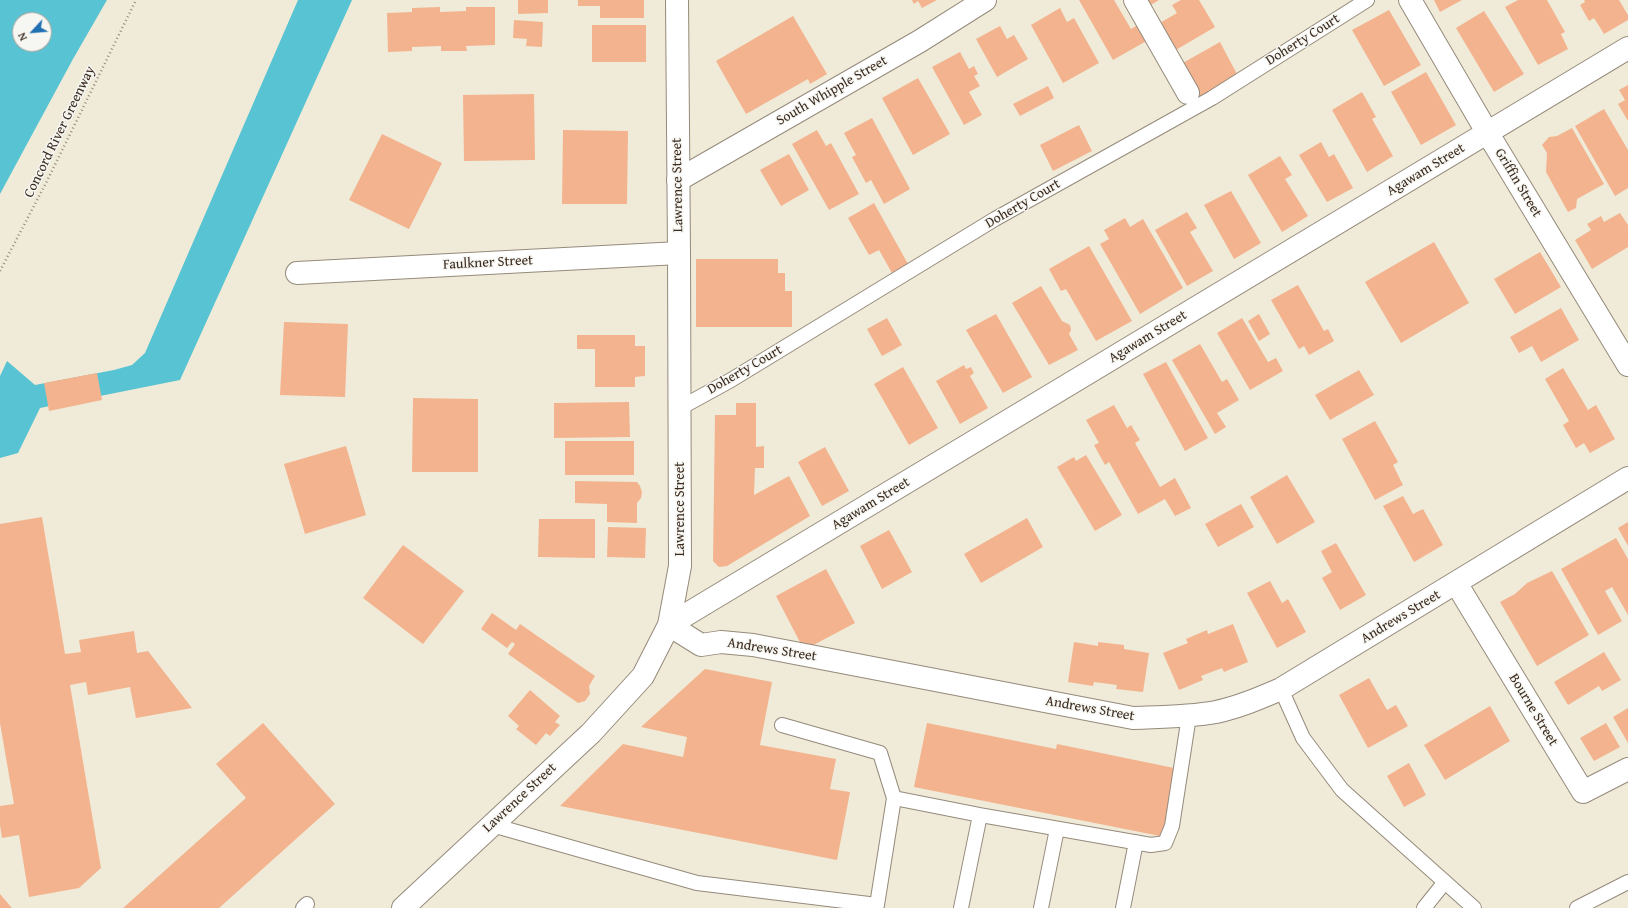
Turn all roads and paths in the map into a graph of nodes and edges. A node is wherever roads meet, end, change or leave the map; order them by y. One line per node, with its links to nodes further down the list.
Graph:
1 (136, 0): 12 (path, Concord River Greenway)
2 (677, 0): 10 (street, Lawrence Street)
3 (985, 0): 10 (street, South Whipple Street)
4 (1135, 0): 8 (street)
5 (1367, 0): 15 (lane, Doherty Court)
6 (1410, 0): 9 (street, Griffin Street)
7 (1628, 48): 9 (street, Agawam Street)
8 (1188, 92)
9 (1488, 132): 14 (street, Griffin Street); 18 (street, Agawam Street)
10 (678, 180): 11 (street, Lawrence Street)
11 (679, 253): 13 (street, Faulkner Street); 15 (street, Lawrence Street)
12 (0, 271)
13 (297, 272)
14 (1628, 365)
15 (680, 408): 18 (street, Lawrence Street)
16 (1628, 478): 17 (street, Andrews Street)
17 (1456, 584): 19 (street, Andrews Street); 22 (street, Bourne Street)
18 (669, 625): 20 (street, Andrews Street); 25 (street, Lawrence Street)
19 (1281, 689): 20 (street, Andrews Street); 28 (lane)
20 (1189, 716): 27 (lane)
21 (782, 725): 23 (lane)
22 (1628, 769)
23 (894, 798): 24 (lane); 30 (lane)
24 (980, 815): 26 (lane); 32 (lane)
25 (492, 825): 30 (lane); 31 (street, Lawrence Street)
26 (1057, 829): 27 (lane); 33 (lane)
27 (1136, 842): 34 (lane)
28 (1444, 882): 35 (lane); 36 (lane)
29 (1628, 882): 37 (lane)
30 (877, 906)
31 (403, 908)
32 (961, 908)
33 (1041, 908)
34 (1123, 908)
35 (1424, 908)
36 (1474, 908)
37 (1578, 908)

